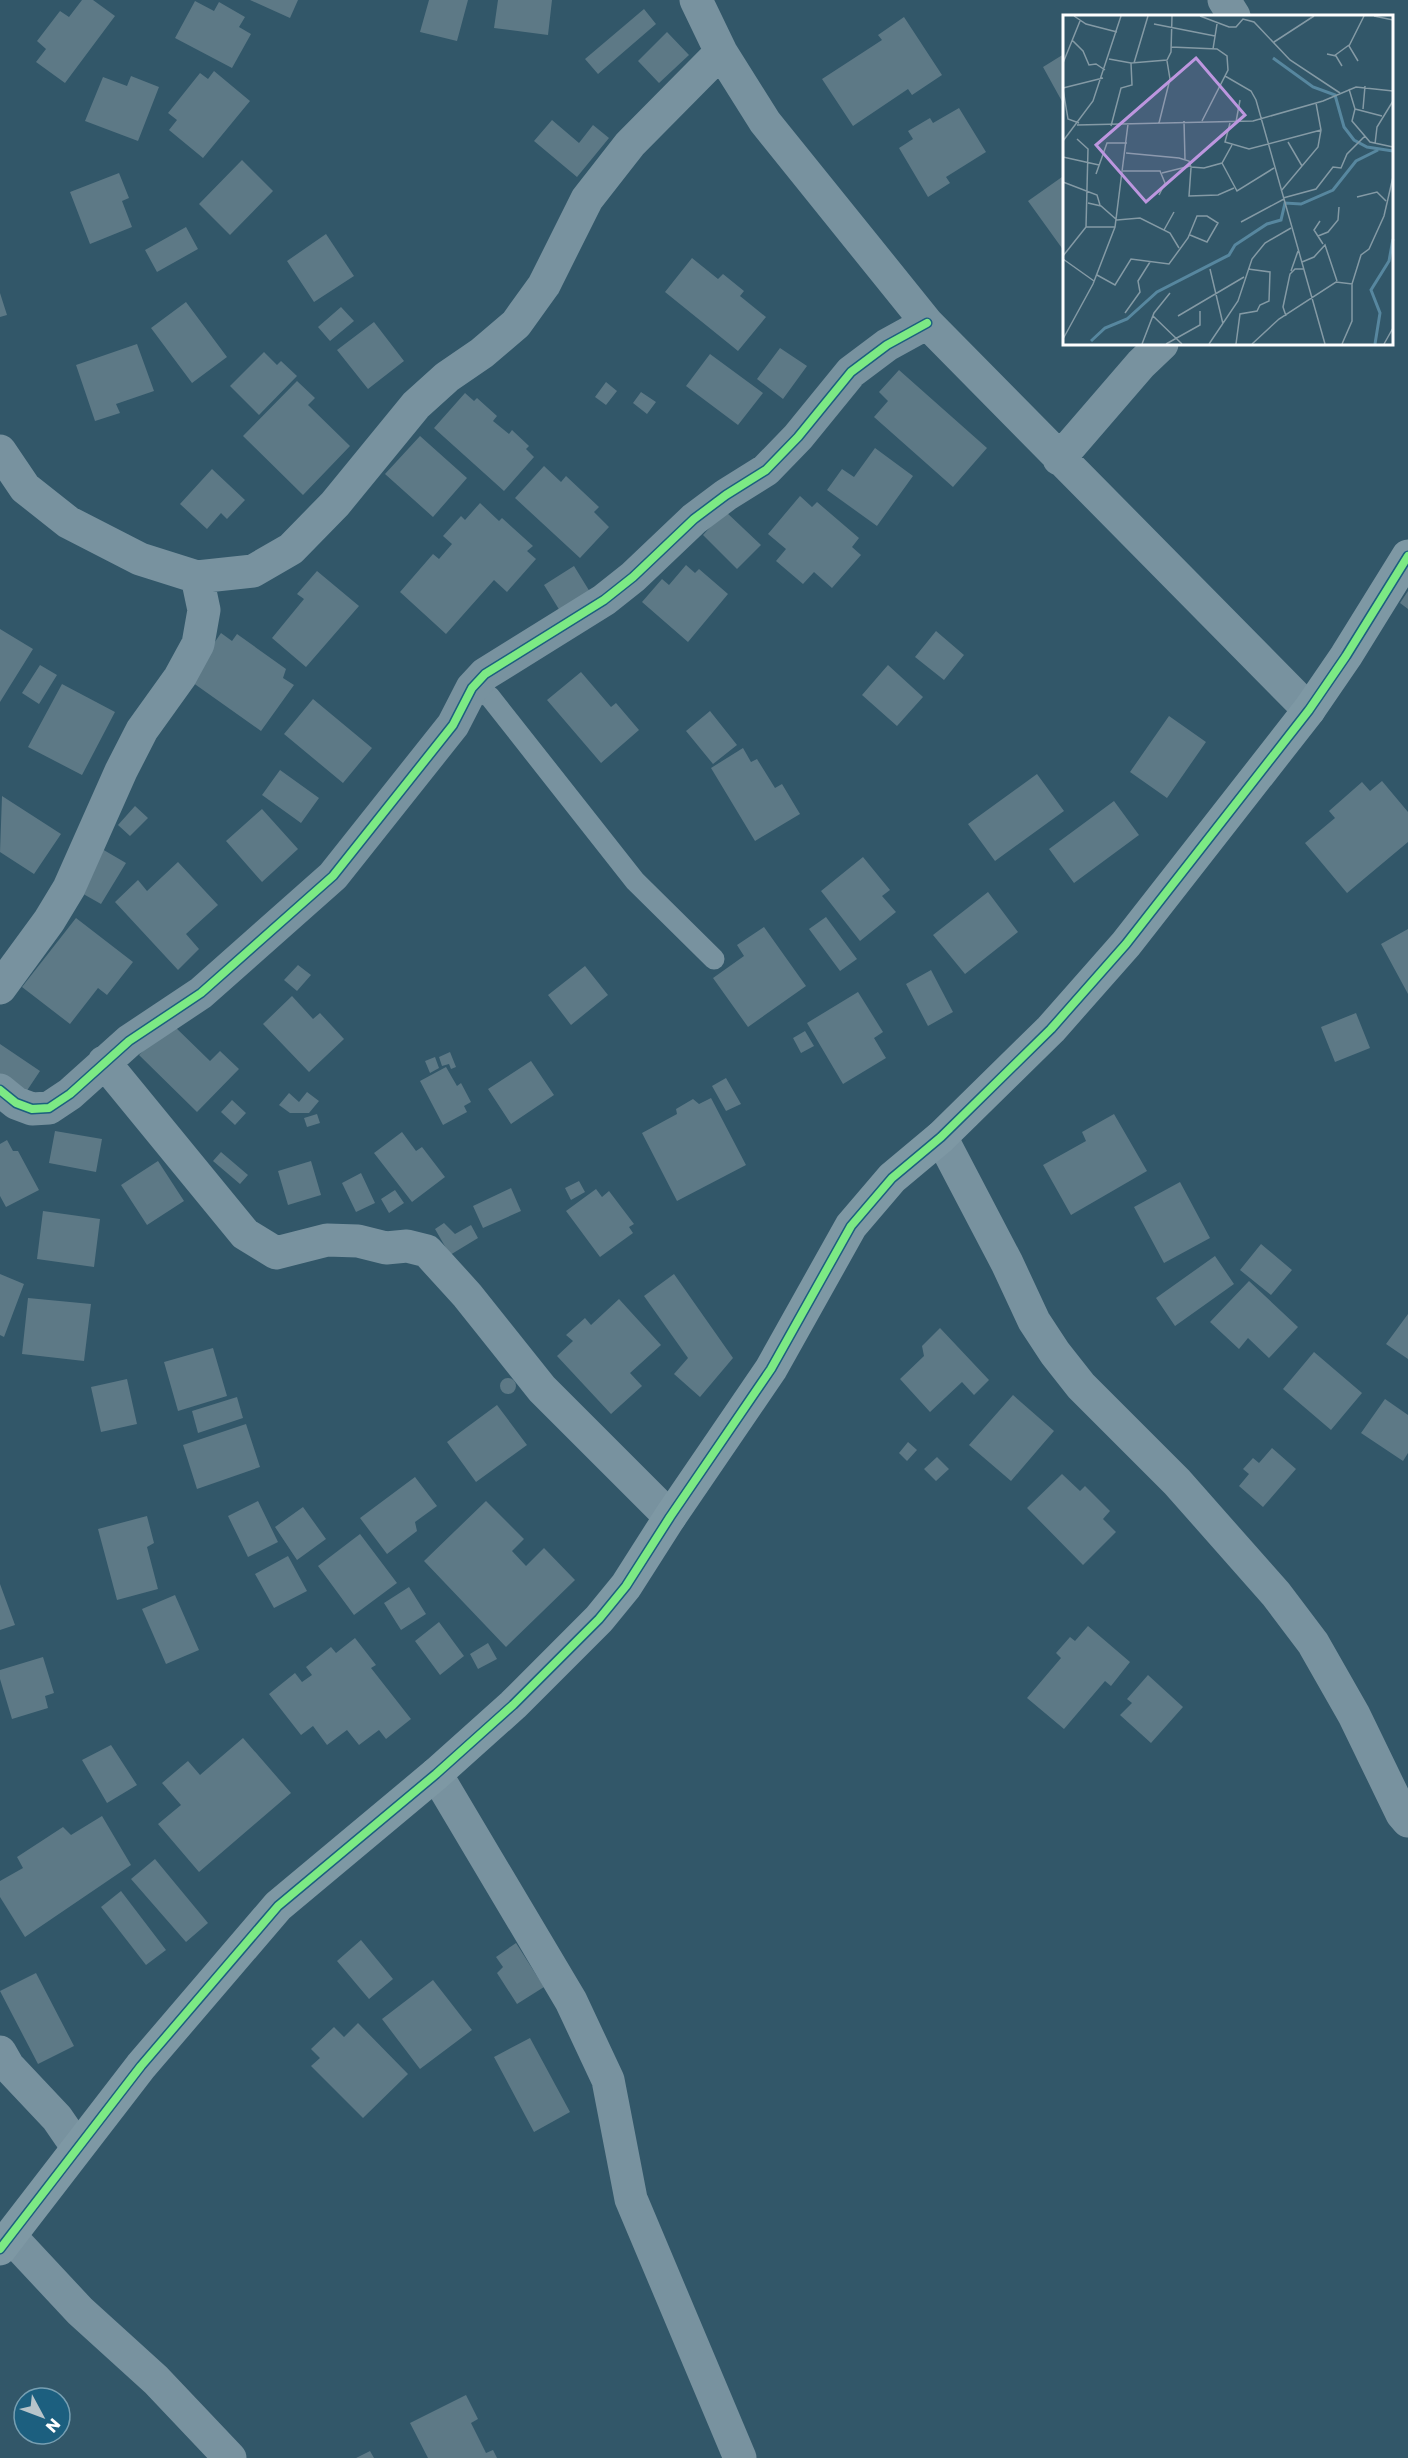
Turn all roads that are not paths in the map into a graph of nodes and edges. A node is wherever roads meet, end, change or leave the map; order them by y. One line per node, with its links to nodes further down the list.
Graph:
1 (696, 0): 4 (street)
2 (1224, 0): 3 (street)
3 (1233, 15)
4 (721, 52): 5 (street); 10 (street)
5 (927, 323): 8 (street); 11 (street)
6 (1161, 345): 8 (street)
7 (0, 451): 10 (street)
8 (1059, 459): 12 (street)
9 (1408, 556): 12 (street)
10 (197, 577): 14 (street)
11 (472, 688): 13 (lane); 15 (street)
12 (1309, 710): 17 (street)
13 (714, 959)
14 (0, 988)
15 (104, 1062): 16 (street); 18 (street)
16 (0, 1090)
17 (941, 1137): 18 (street); 20 (street)
18 (670, 1517): 19 (street)
19 (436, 1774): 22 (street); 25 (street)
20 (1408, 1821)
21 (0, 2052): 22 (street)
22 (77, 2147): 23 (street)
23 (5, 2242): 24 (street)
24 (230, 2458)
25 (740, 2458)

